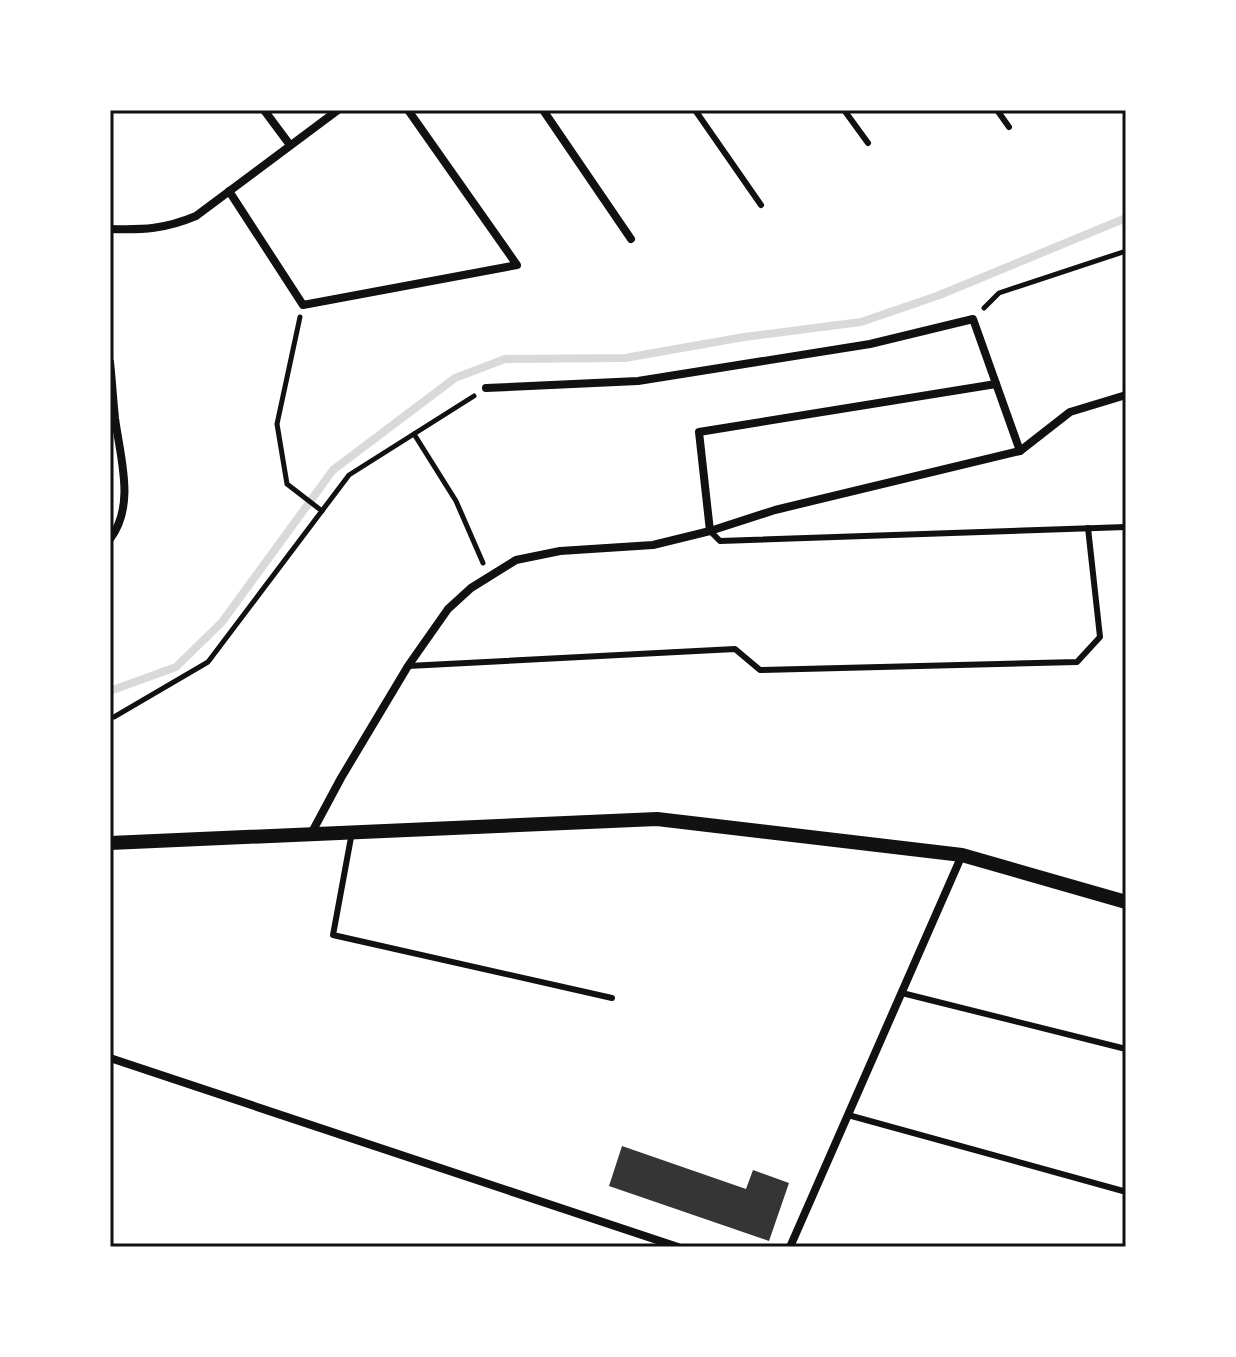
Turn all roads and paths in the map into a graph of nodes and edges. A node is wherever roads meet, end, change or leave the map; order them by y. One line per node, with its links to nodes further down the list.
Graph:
1 (264, 110): 10 (street)
2 (338, 110): 10 (street)
3 (408, 110): 16 (street)
4 (545, 110): 14 (street)
5 (695, 110): 12 (lane)
6 (844, 110): 9 (lane)
7 (997, 110): 8 (lane)
8 (1009, 127)
9 (868, 143)
10 (290, 145): 11 (street)
11 (229, 191): 13 (street); 16 (street)
12 (761, 205)
13 (110, 229)
14 (631, 239)
15 (1126, 251): 17 (path)
16 (303, 305): 25 (path)
17 (973, 319): 19 (street); 20 (street)
18 (110, 362): 22 (street)
19 (996, 384): 24 (street); 28 (street)
20 (486, 388): 23 (path)
21 (1126, 395): 24 (street)
22 (113, 418): 29 (street)
23 (414, 434): 25 (path); 30 (path)
24 (1020, 451): 28 (street)
25 (322, 511): 32 (path)
26 (1126, 527): 27 (lane)
27 (1088, 528): 28 (lane); 31 (lane)
28 (710, 531): 30 (street)
29 (110, 539)
30 (489, 576): 31 (street)
31 (408, 666): 34 (street)
32 (110, 717)
33 (352, 832): 34 (street); 36 (street); 39 (lane)
34 (311, 834): 35 (street)
35 (110, 843)
36 (962, 855): 37 (street); 38 (street)
37 (1126, 902)
38 (902, 993): 40 (lane); 42 (street)
39 (612, 998)
40 (1126, 1049)
41 (110, 1058): 44 (street)
42 (848, 1115): 43 (lane); 45 (street)
43 (1123, 1191)
44 (678, 1247)
45 (790, 1247)

